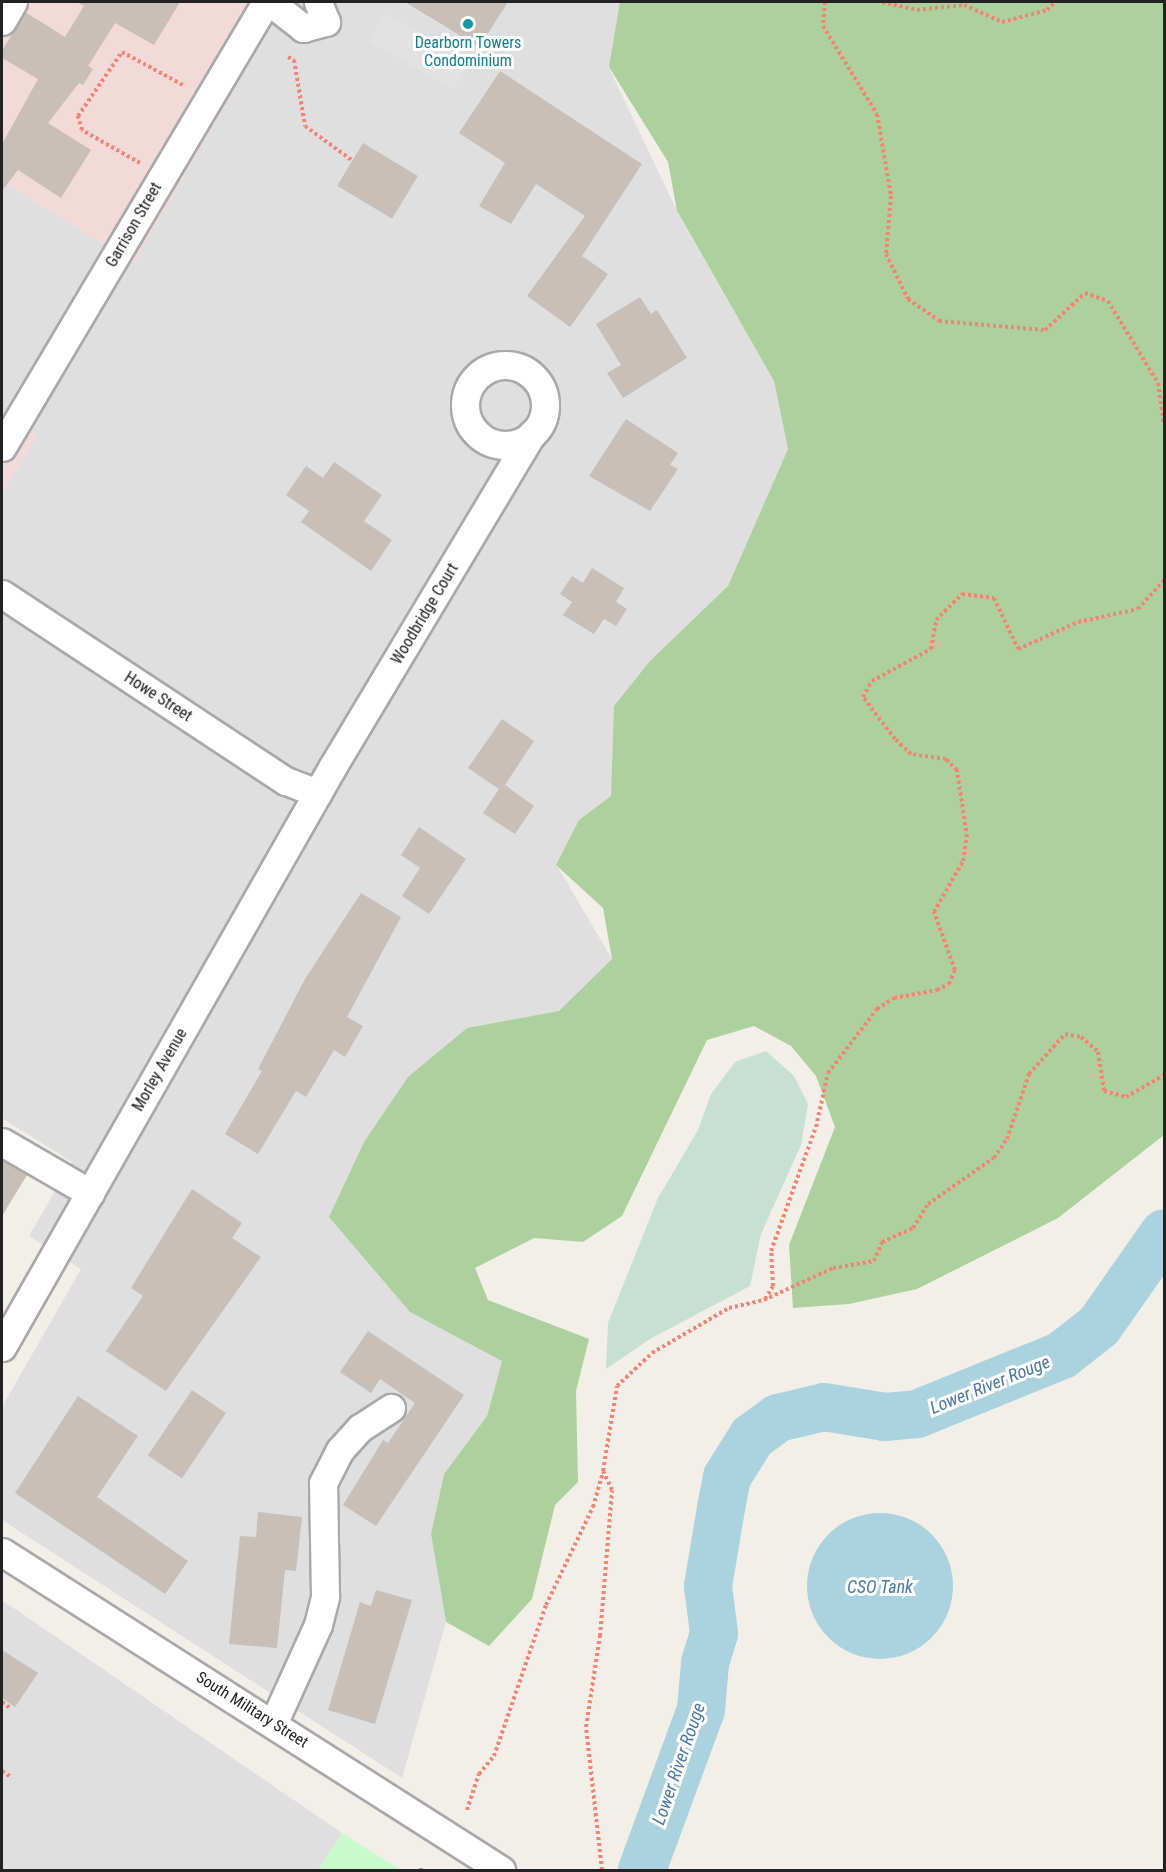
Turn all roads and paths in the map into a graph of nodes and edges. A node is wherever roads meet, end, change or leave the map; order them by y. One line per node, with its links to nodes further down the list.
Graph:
1 (13, 2): 8 (street)
2 (266, 2): 15 (street, Garrison Street)
3 (277, 2): 4 (street)
4 (318, 2)
5 (825, 2): 13 (path)
6 (882, 2): 7 (path)
7 (1056, 2)
8 (2, 21)
9 (288, 57): 11 (path)
10 (185, 86): 12 (path)
11 (352, 161)
12 (140, 163)
13 (1164, 425)
14 (532, 434): 18 (street, Woodbridge Court)
15 (2, 447)
16 (1164, 580): 22 (path)
17 (2, 594): 18 (street, Howe Street)
18 (318, 794): 21 (street, Morley Avenue)
19 (1164, 1075): 22 (path)
20 (2, 1142): 21 (street)
21 (90, 1193): 23 (street, Morley Avenue)
22 (764, 1300): 25 (path)
23 (2, 1347)
24 (391, 1408): 29 (street)
25 (603, 1471): 32 (path); 34 (path)
26 (2, 1552): 29 (street, South Military Street)
27 (2, 1702): 28 (path)
28 (9, 1707)
29 (273, 1724): 33 (street, South Military Street)
30 (2, 1772): 31 (path)
31 (12, 1778)
32 (467, 1810)
33 (501, 1870)
34 (602, 1870)

